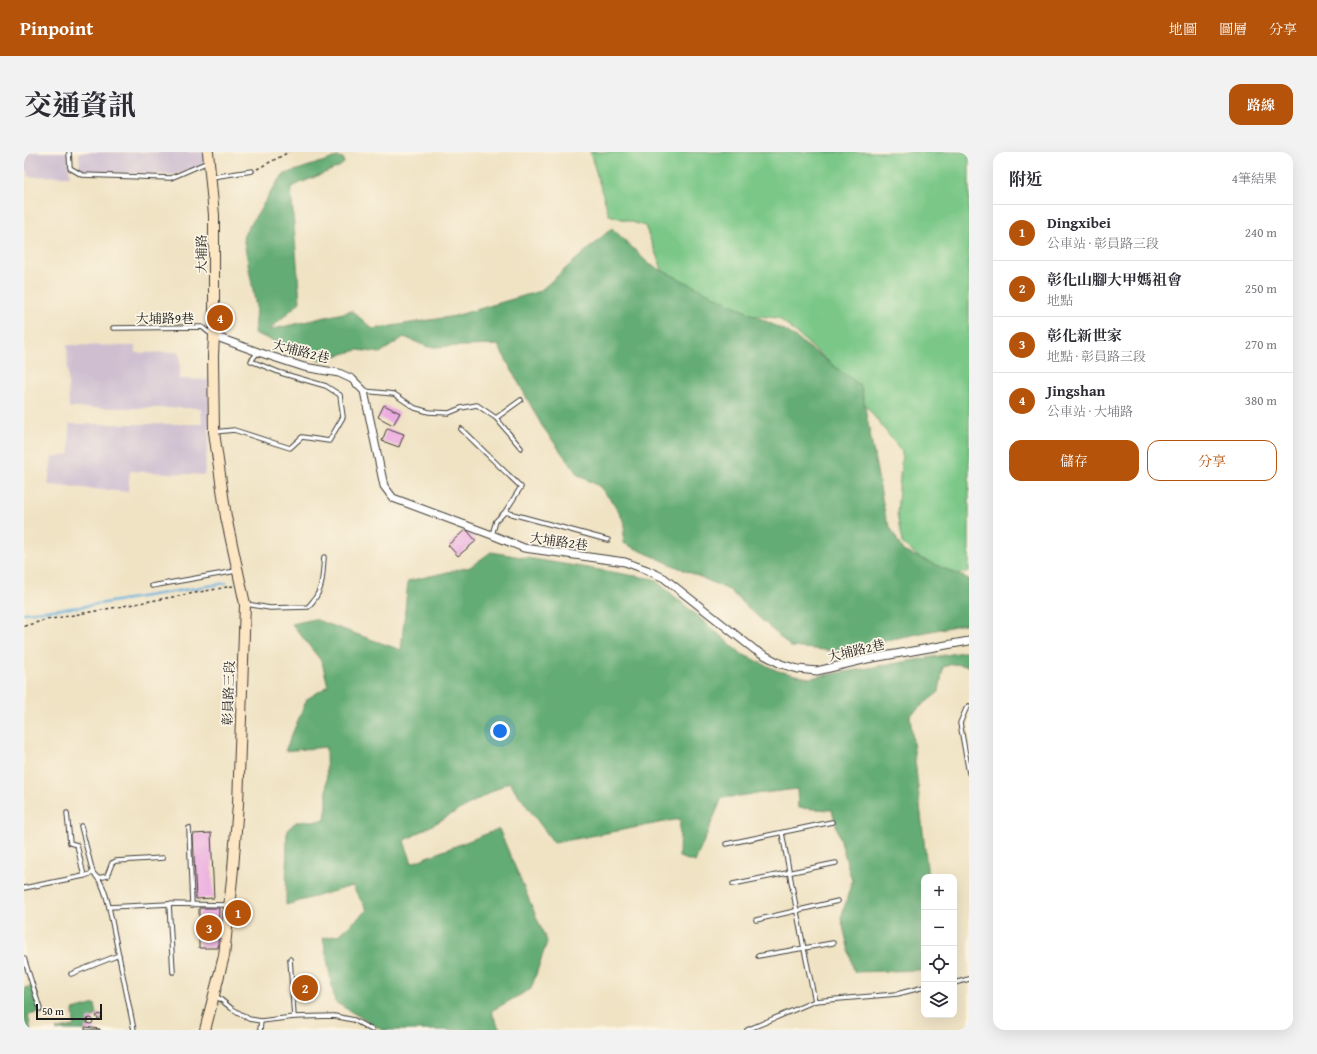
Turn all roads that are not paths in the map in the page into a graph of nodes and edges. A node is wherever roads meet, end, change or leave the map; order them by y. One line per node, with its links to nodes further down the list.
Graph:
1 (69, 152): 2 (lane)
2 (208, 157): 4 (main road, 大埔路)
3 (252, 171): 4 (lane)
4 (210, 178): 6 (main road, 大埔路)
5 (113, 328): 6 (lane, 大埔路9巷)
6 (214, 336): 7 (street, 大埔路2巷); 8 (main road, 大埔路)
7 (258, 352): 9 (street, 大埔路2巷); 13 (lane)
8 (213, 356): 13 (main road, 彰員路三段)
9 (364, 391): 11 (lane); 16 (street, 大埔路2巷)
10 (521, 400): 11 (lane)
11 (496, 418): 14 (lane)
12 (461, 429): 15 (lane)
13 (214, 432): 19 (main road, 彰員路三段)
14 (521, 448)
15 (506, 512): 16 (lane); 17 (lane)
16 (492, 535): 22 (street, 大埔路2巷)
17 (608, 540)
18 (324, 557): 21 (lane)
19 (237, 570): 20 (lane); 21 (main road, 彰員路三段)
20 (152, 586)
21 (245, 604): 42 (main road, 彰員路三段)
22 (969, 641)
23 (969, 706): 24 (lane)
24 (969, 773)
25 (68, 813): 35 (lane)
26 (832, 822): 29 (lane)
27 (81, 826): 34 (lane)
28 (189, 828): 41 (lane)
29 (782, 833): 30 (lane); 33 (lane)
30 (726, 844)
31 (163, 858): 36 (lane)
32 (836, 863): 33 (lane)
33 (790, 872): 37 (lane); 44 (lane)
34 (93, 874): 35 (lane); 36 (lane)
35 (84, 876): 38 (lane)
36 (98, 878): 43 (lane)
37 (733, 884)
38 (24, 888)
39 (838, 901): 44 (lane)
40 (169, 904): 41 (lane); 43 (lane); 52 (lane)
41 (192, 904): 42 (lane)
42 (229, 905): 57 (main road, 彰員路三段)
43 (109, 907): 48 (lane)
44 (797, 911): 45 (lane); 47 (lane)
45 (756, 920)
46 (833, 944): 47 (lane)
47 (804, 949): 49 (lane); 58 (lane)
48 (119, 955): 53 (lane); 62 (lane)
49 (758, 956)
50 (24, 958): 59 (lane)
51 (290, 959): 60 (lane)
52 (173, 972)
53 (71, 974)
54 (969, 979): 55 (lane)
55 (957, 982)
56 (921, 988): 58 (lane)
57 (215, 994): 61 (lane); 63 (main road, 彰員路三段)
58 (815, 1001): 66 (lane)
59 (40, 1009)
60 (294, 1017): 61 (lane); 65 (lane)
61 (260, 1021): 64 (lane)
62 (134, 1030)
63 (205, 1030)
64 (260, 1030)
65 (372, 1030)
66 (747, 1030)

